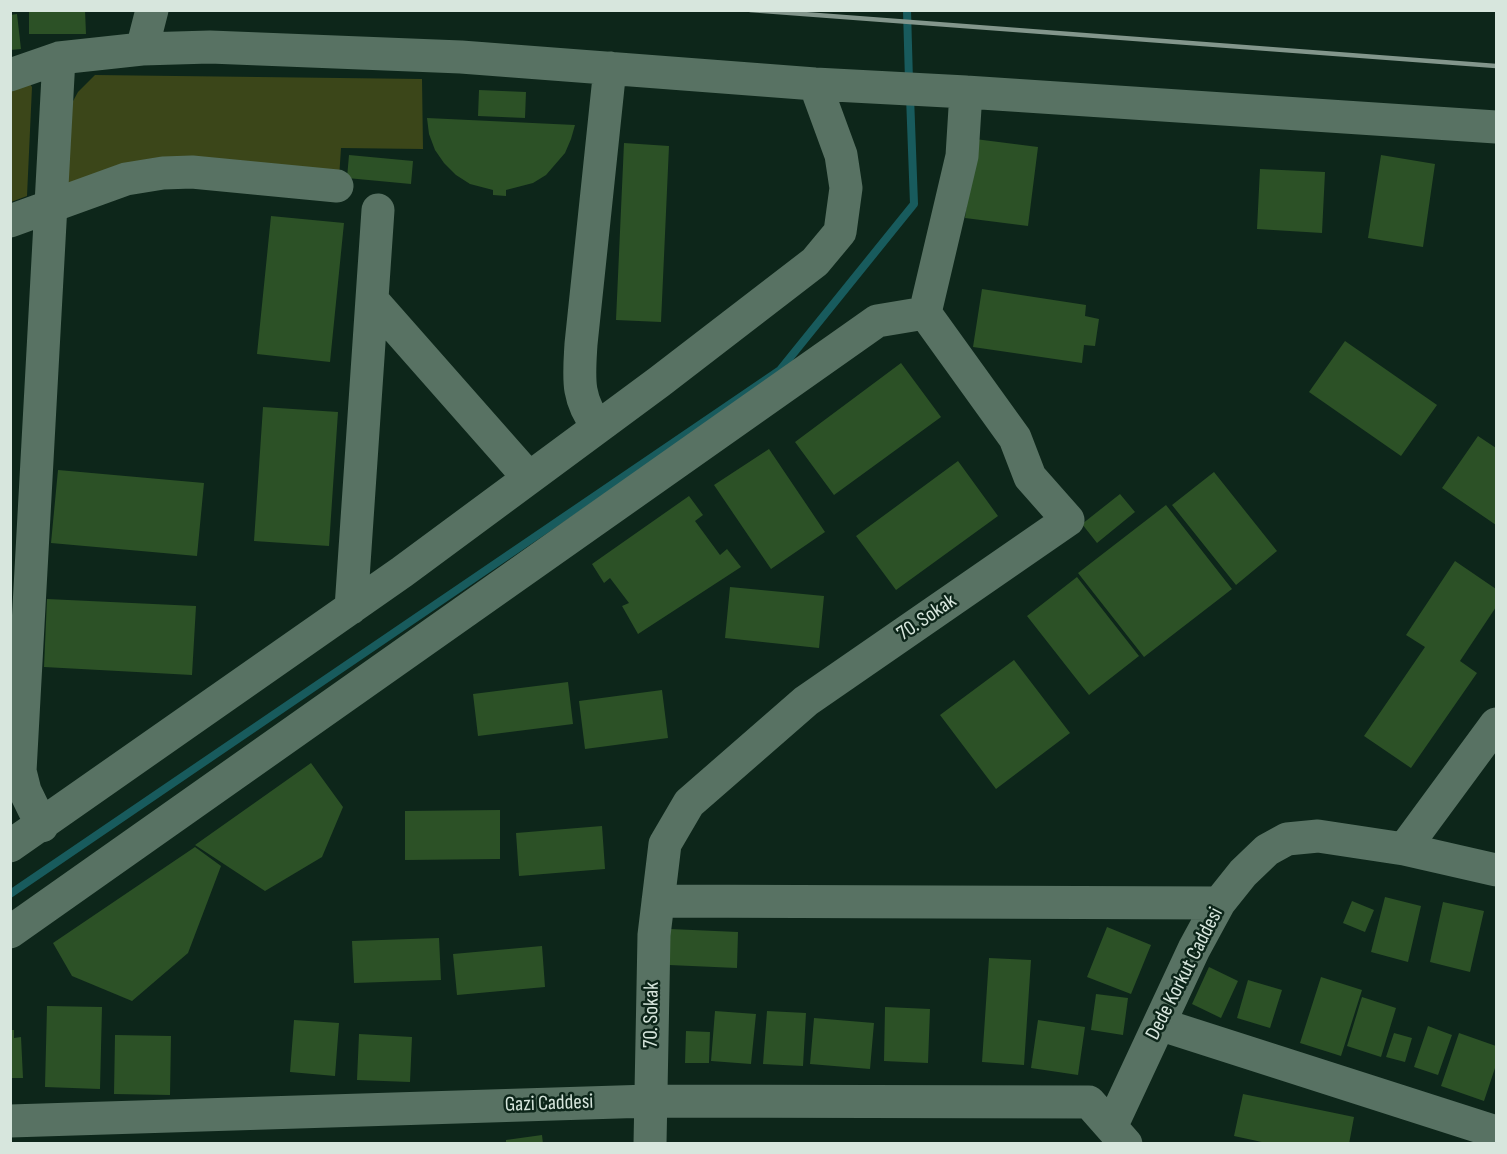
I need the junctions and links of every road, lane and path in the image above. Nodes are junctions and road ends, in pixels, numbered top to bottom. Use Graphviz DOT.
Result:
graph roads {
  1 [pos="152,10"];
  2 [pos="142,49"];
  3 [pos="59,58"];
  4 [pos="610,68"];
  5 [pos="10,75"];
  6 [pos="815,84"];
  7 [pos="953,91"];
  8 [pos="1497,127"];
  9 [pos="337,186"];
  10 [pos="50,206"];
  11 [pos="378,210"];
  12 [pos="10,221"];
  13 [pos="372,300"];
  14 [pos="925,313"];
  15 [pos="598,427"];
  16 [pos="529,478"];
  17 [pos="23,485"];
  18 [pos="351,608"];
  19 [pos="1497,724"];
  20 [pos="42,826"];
  21 [pos="10,846"];
  22 [pos="1404,849"];
  23 [pos="1497,870"];
  24 [pos="658,901"];
  25 [pos="1219,903"];
  26 [pos="10,932"];
  27 [pos="1159,1024"];
  28 [pos="650,1101"];
  29 [pos="10,1121"];
  30 [pos="1497,1132"];
  31 [pos="1118,1135"];
  32 [pos="650,1143"];
  1 -- 2 [label="street"];
  2 -- 3 [label="street"];
  2 -- 4 [label="street"];
  3 -- 5 [label="street"];
  3 -- 10 [label="street"];
  4 -- 6 [label="street"];
  4 -- 15 [label="street"];
  6 -- 7 [label="street"];
  6 -- 15 [label="street"];
  7 -- 8 [label="street"];
  7 -- 14 [label="street"];
  9 -- 10 [label="street"];
  10 -- 12 [label="street"];
  10 -- 17 [label="street"];
  11 -- 13 [label="street"];
  13 -- 16 [label="street"];
  13 -- 18 [label="street"];
  14 -- 24 [label="street, 70. Sokak"];
  14 -- 26 [label="street"];
  15 -- 16 [label="street"];
  16 -- 18 [label="street"];
  17 -- 20 [label="street"];
  18 -- 20 [label="street"];
  19 -- 22 [label="street"];
  20 -- 21 [label="street"];
  22 -- 23 [label="street, Dede Korkut Caddesi"];
  22 -- 25 [label="street, Dede Korkut Caddesi"];
  24 -- 25 [label="street"];
  24 -- 28 [label="street, 70. Sokak"];
  25 -- 27 [label="street, Dede Korkut Caddesi"];
  27 -- 30 [label="street"];
  27 -- 31 [label="street, Dede Korkut Caddesi"];
  28 -- 29 [label="street, Gazi Caddesi"];
  28 -- 31 [label="street, Gazi Caddesi"];
  28 -- 32 [label="street, 70. Sokak"];
}
